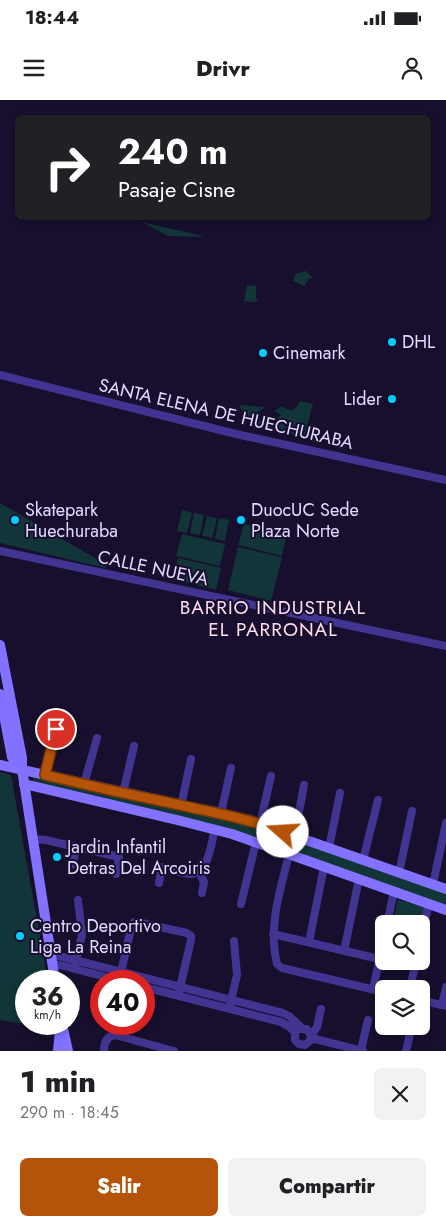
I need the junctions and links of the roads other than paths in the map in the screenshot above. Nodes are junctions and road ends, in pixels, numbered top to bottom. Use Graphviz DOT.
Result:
graph roads {
  1 [pos="0,375"];
  2 [pos="446,480"];
  3 [pos="0,551"];
  4 [pos="0,645"];
  5 [pos="446,646"];
  6 [pos="0,694"];
  7 [pos="56,729"];
  8 [pos="97,738"];
  9 [pos="134,746"];
  10 [pos="192,759"];
  11 [pos="0,765"];
  12 [pos="231,768"];
  13 [pos="22,769"];
  14 [pos="45,775"];
  15 [pos="271,776"];
  16 [pos="24,784"];
  17 [pos="84,784"];
  18 [pos="304,785"];
  19 [pos="123,793"];
  20 [pos="340,793"];
  21 [pos="378,800"];
  22 [pos="181,806"];
  23 [pos="412,811"];
  24 [pos="221,813"];
  25 [pos="177,820"];
  26 [pos="446,823"];
  27 [pos="260,824"];
  28 [pos="214,829"];
  29 [pos="294,836"];
  30 [pos="33,840"];
  31 [pos="256,842"];
  32 [pos="76,847"];
  33 [pos="329,848"];
  34 [pos="288,854"];
  35 [pos="364,860"];
  36 [pos="73,864"];
  37 [pos="324,867"];
  38 [pos="199,871"];
  39 [pos="399,873"];
  40 [pos="116,874"];
  41 [pos="359,879"];
  42 [pos="159,883"];
  43 [pos="433,884"];
  44 [pos="446,889"];
  45 [pos="394,891"];
  46 [pos="202,893"];
  47 [pos="78,900"];
  48 [pos="429,903"];
  49 [pos="242,904"];
  50 [pos="446,910"];
  51 [pos="389,915"];
  52 [pos="426,915"];
  53 [pos="273,934"];
  54 [pos="234,942"];
  55 [pos="309,942"];
  56 [pos="344,950"];
  57 [pos="375,958"];
  58 [pos="51,959"];
  59 [pos="75,965"];
  60 [pos="53,970"];
  61 [pos="92,970"];
  62 [pos="122,970"];
  63 [pos="377,970"];
  64 [pos="155,986"];
  65 [pos="446,987"];
  66 [pos="155,989"];
  67 [pos="373,989"];
  68 [pos="179,992"];
  69 [pos="231,1000"];
  70 [pos="430,1002"];
  71 [pos="444,1006"];
  72 [pos="229,1009"];
  73 [pos="322,1009"];
  74 [pos="368,1020"];
  75 [pos="298,1030"];
  76 [pos="60,1035"];
  77 [pos="64,1035"];
  78 [pos="410,1035"];
  79 [pos="311,1037"];
  80 [pos="151,1048"];
  81 [pos="299,1048"];
  82 [pos="58,1051"];
  83 [pos="68,1051"];
  84 [pos="104,1051"];
  85 [pos="174,1051"];
  86 [pos="362,1051"];
  87 [pos="406,1051"];
  1 -- 2 [label="street, SANTA ELENA DE HUECHURABA"];
  3 -- 5 [label="street, CALLE NUEVA"];
  4 -- 13 [label="street"];
  6 -- 13 [label="street"];
  7 -- 14 [label="street"];
  8 -- 17 [label="street"];
  9 -- 19 [label="street"];
  10 -- 22 [label="street"];
  11 -- 13 [label="street"];
  12 -- 24 [label="street"];
  13 -- 14 [label="street"];
  13 -- 16 [label="street"];
  14 -- 17 [label="street"];
  15 -- 27 [label="street"];
  16 -- 25 [label="street"];
  16 -- 30 [label="street"];
  17 -- 19 [label="street"];
  18 -- 29 [label="street"];
  19 -- 22 [label="street"];
  20 -- 33 [label="street"];
  21 -- 35 [label="street"];
  22 -- 24 [label="street"];
  22 -- 25 [label="street"];
  23 -- 39 [label="street"];
  24 -- 27 [label="street"];
  25 -- 28 [label="street"];
  26 -- 43 [label="street"];
  27 -- 29 [label="street"];
  28 -- 31 [label="street"];
  28 -- 38 [label="street"];
  29 -- 33 [label="street"];
  29 -- 34 [label="street"];
  30 -- 32 [label="street"];
  30 -- 58 [label="street"];
  31 -- 34 [label="street"];
  31 -- 49 [label="street"];
  32 -- 36 [label="street"];
  32 -- 40 [label="street"];
  33 -- 35 [label="street"];
  34 -- 37 [label="street"];
  34 -- 53 [label="street"];
  35 -- 39 [label="street"];
  37 -- 41 [label="street"];
  37 -- 55 [label="street"];
  38 -- 42 [label="street"];
  38 -- 46 [label="street"];
  39 -- 43 [label="street"];
  41 -- 45 [label="street"];
  41 -- 56 [label="street"];
  43 -- 44 [label="street"];
  45 -- 48 [label="street"];
  45 -- 51 [label="street"];
  47 -- 59 [label="street"];
  48 -- 50 [label="street"];
  48 -- 52 [label="street"];
  53 -- 55 [label="street"];
  53 -- 67 [label="street"];
  54 -- 69 [label="street"];
  55 -- 56 [label="street"];
  56 -- 57 [label="street"];
  58 -- 59 [label="street"];
  58 -- 60 [label="street"];
  59 -- 61 [label="street"];
  62 -- 68 [label="street"];
  63 -- 67 [label="street"];
  64 -- 68 [label="street"];
  65 -- 71 [label="street"];
  66 -- 68 [label="street"];
  68 -- 69 [label="street"];
  68 -- 72 [label="street"];
  69 -- 72 [label="street"];
  69 -- 75 [label="street"];
  70 -- 71 [label="street"];
  72 -- 75 [label="street"];
  73 -- 79 [label="street"];
  74 -- 86 [label="street"];
  75 -- 79 [label="street"];
  75 -- 81 [label="street"];
  76 -- 82 [label="street"];
  77 -- 83 [label="street"];
  78 -- 87 [label="street"];
  79 -- 81 [label="street"];
  79 -- 86 [label="street"];
  80 -- 84 [label="street"];
  80 -- 85 [label="street"];
}
